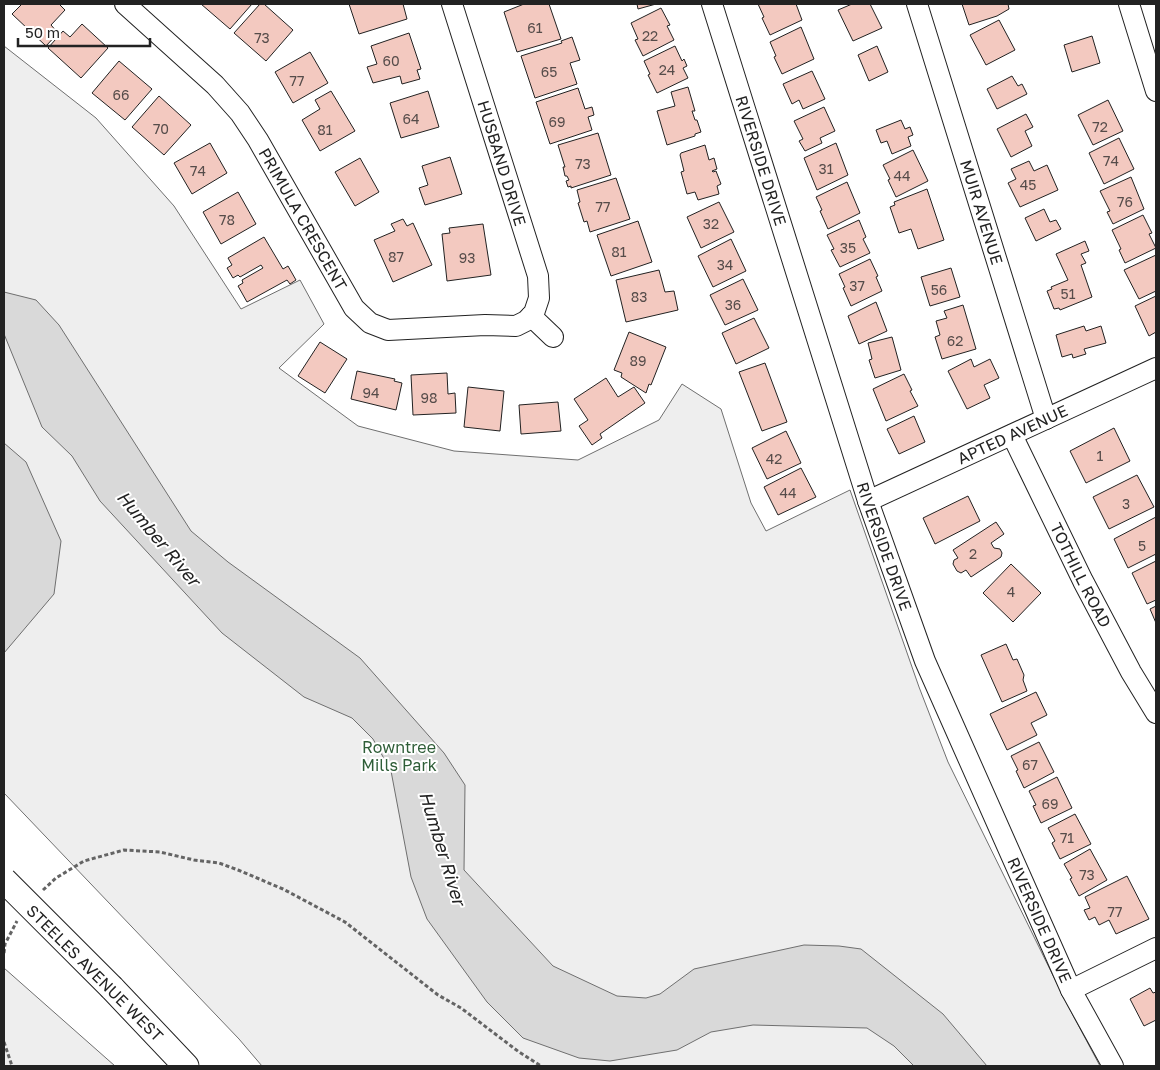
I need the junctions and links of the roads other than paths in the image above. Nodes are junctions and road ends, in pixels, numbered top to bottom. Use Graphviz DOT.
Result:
graph roads {
  1 [pos="125,4"];
  2 [pos="452,4"];
  3 [pos="712,4"];
  4 [pos="917,4"];
  5 [pos="1129,4"];
  6 [pos="1156,91"];
  7 [pos="529,318"];
  8 [pos="553,337"];
  9 [pos="1156,368"];
  10 [pos="1046,420"];
  11 [pos="1012,435"];
  12 [pos="868,501"];
  13 [pos="1156,713"];
  14 [pos="4,880"];
  15 [pos="1156,948"];
  16 [pos="1071,990"];
  17 [pos="186,1066"];
  18 [pos="1113,1066"];
  1 -- 7 [label="street, PRIMULA CRESCENT"];
  2 -- 7 [label="street, HUSBAND DRIVE"];
  3 -- 12 [label="street, RIVERSIDE DRIVE"];
  4 -- 10 [label="street, MUIR AVENUE"];
  5 -- 6 [label="street"];
  7 -- 8 [label="street"];
  9 -- 10 [label="street, APTED AVENUE"];
  10 -- 11 [label="street, APTED AVENUE"];
  11 -- 12 [label="street, APTED AVENUE"];
  11 -- 13 [label="street, TOTHILL ROAD"];
  12 -- 16 [label="street, RIVERSIDE DRIVE"];
  14 -- 17 [label="main road, STEELES AVENUE WEST, bridge"];
  15 -- 16 [label="street"];
  16 -- 18 [label="street, RIVERSIDE DRIVE"];
}
